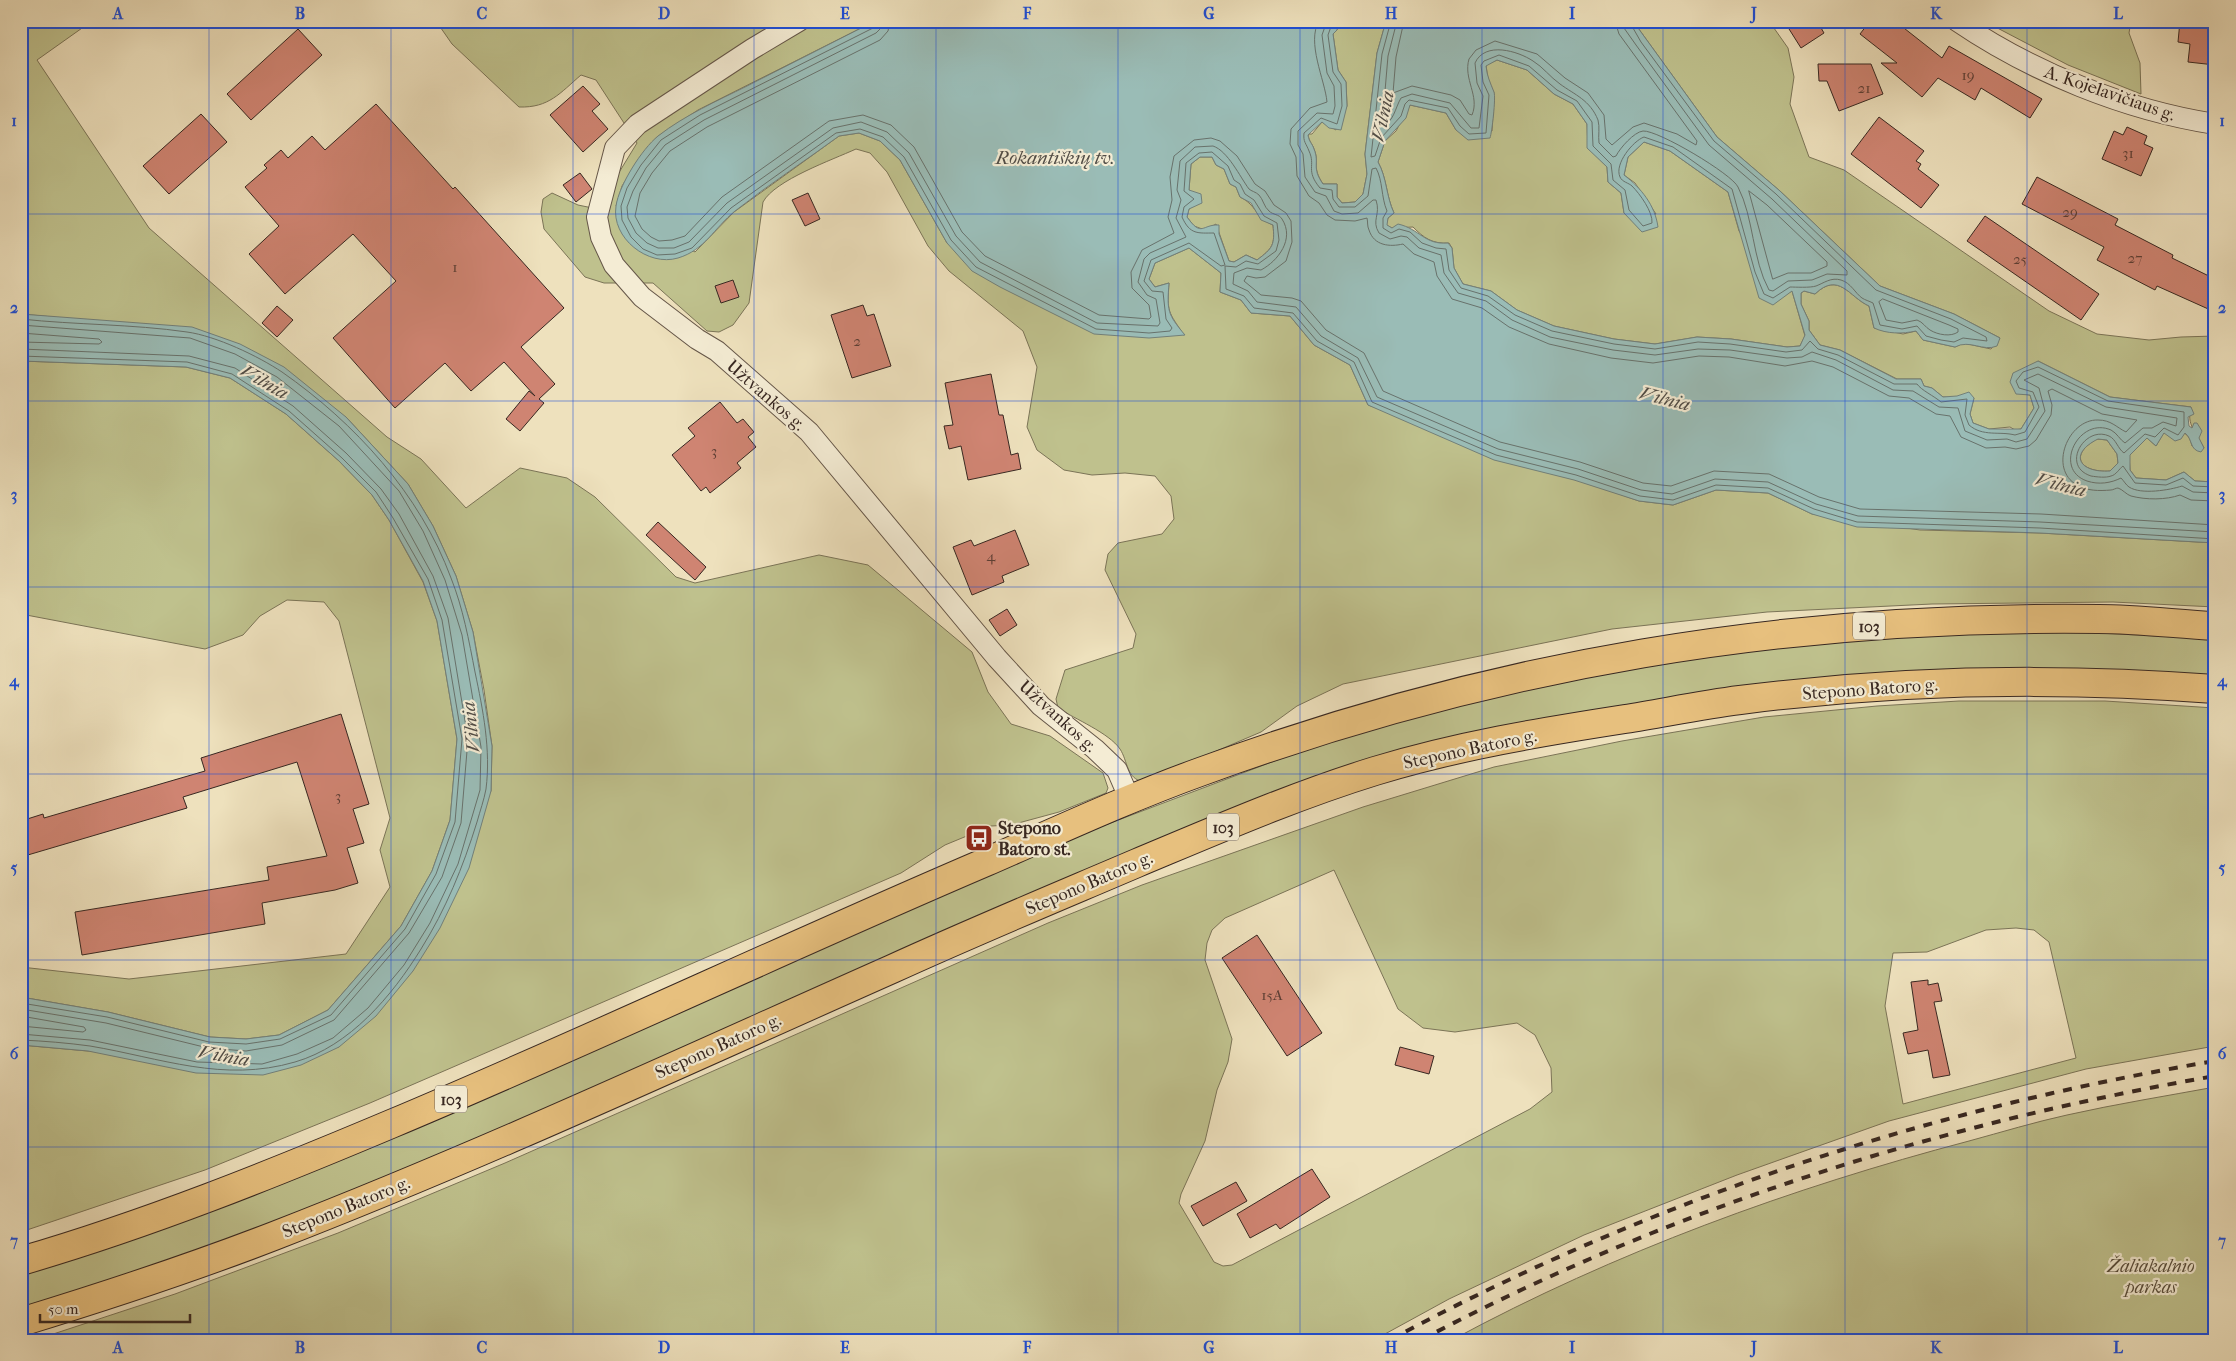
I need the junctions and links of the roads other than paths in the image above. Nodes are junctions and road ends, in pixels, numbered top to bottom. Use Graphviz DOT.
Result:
graph roads {
  1 [pos="799,21"];
  2 [pos="1957,21"];
  3 [pos="2215,124"];
  4 [pos="2215,626"];
  5 [pos="2215,689"];
  6 [pos="1130,800"];
  7 [pos="21,1261"];
  8 [pos="21,1322"];
  1 -- 6 [label="street, Užtvankos g."];
  2 -- 3 [label="street, A. Kojelavičiaus g."];
  4 -- 6 [label="main road, 103"];
  5 -- 8 [label="main road, Stepono Batoro g. / 103"];
  6 -- 7 [label="main road, 103"];
}
